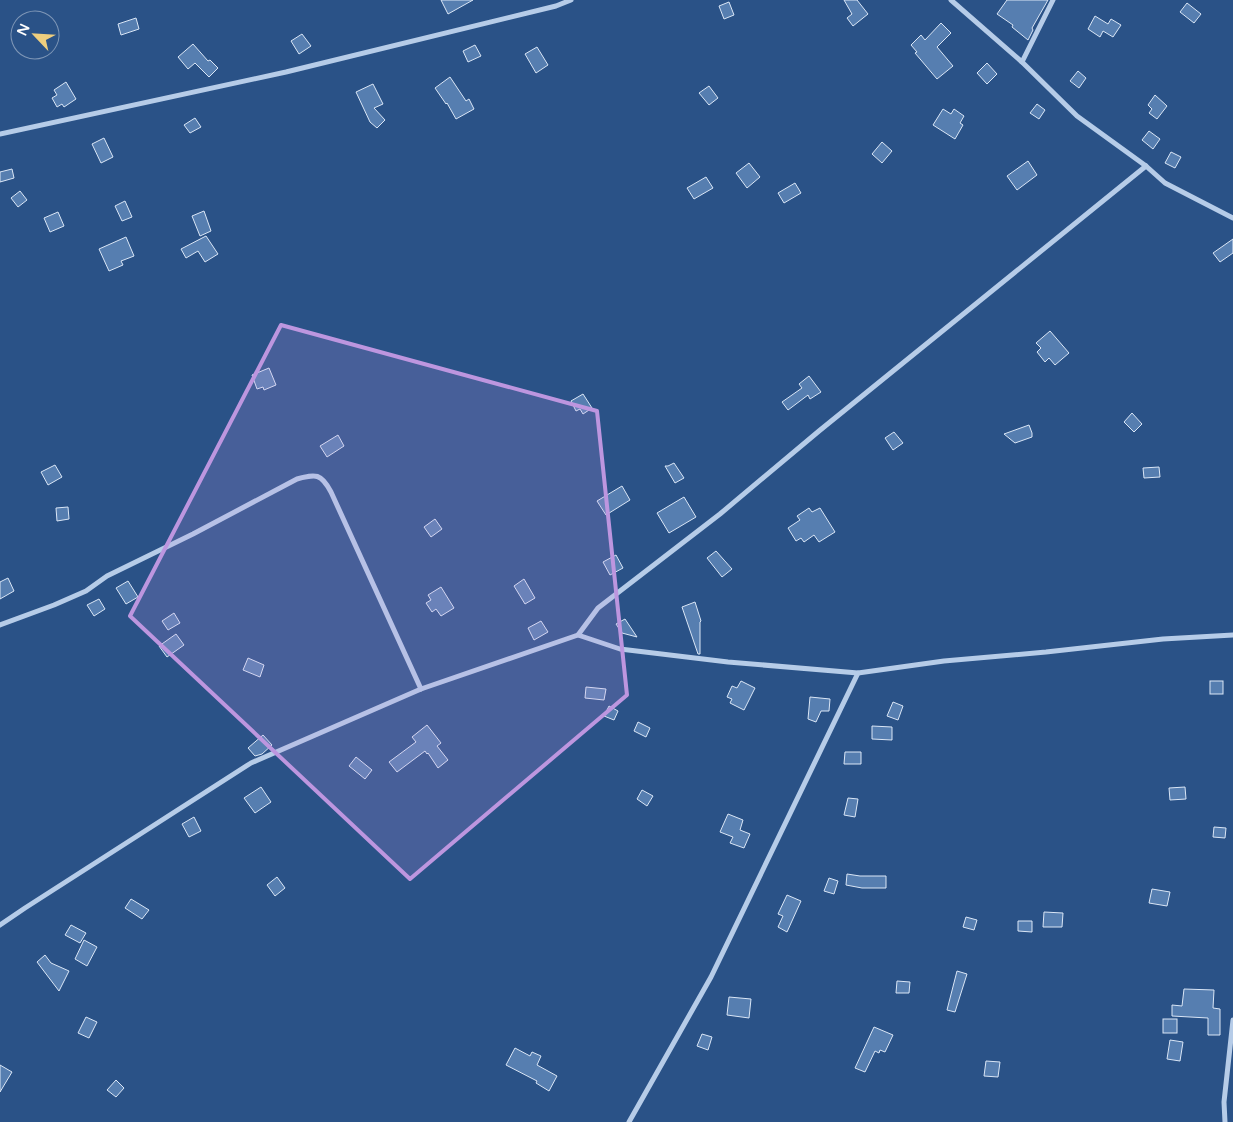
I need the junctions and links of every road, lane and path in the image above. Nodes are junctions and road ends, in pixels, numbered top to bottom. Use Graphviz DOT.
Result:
graph roads {
  1 [pos="570,0"];
  2 [pos="951,0"];
  3 [pos="1052,0"];
  4 [pos="1022,62"];
  5 [pos="0,134"];
  6 [pos="1146,166"];
  7 [pos="1233,218"];
  8 [pos="0,625"];
  9 [pos="1233,635"];
  10 [pos="578,636"];
  11 [pos="858,673"];
  12 [pos="421,689"];
  13 [pos="0,925"];
  14 [pos="1233,1020"];
  15 [pos="629,1122"];
  16 [pos="1225,1122"];
  1 -- 5 [label="street"];
  2 -- 4 [label="street"];
  3 -- 4 [label="street"];
  4 -- 6 [label="street"];
  6 -- 7 [label="street"];
  6 -- 10 [label="street"];
  8 -- 12 [label="street"];
  9 -- 11 [label="street"];
  10 -- 11 [label="street"];
  10 -- 12 [label="street"];
  11 -- 15 [label="street"];
  12 -- 13 [label="street"];
  14 -- 16 [label="street"];
}
